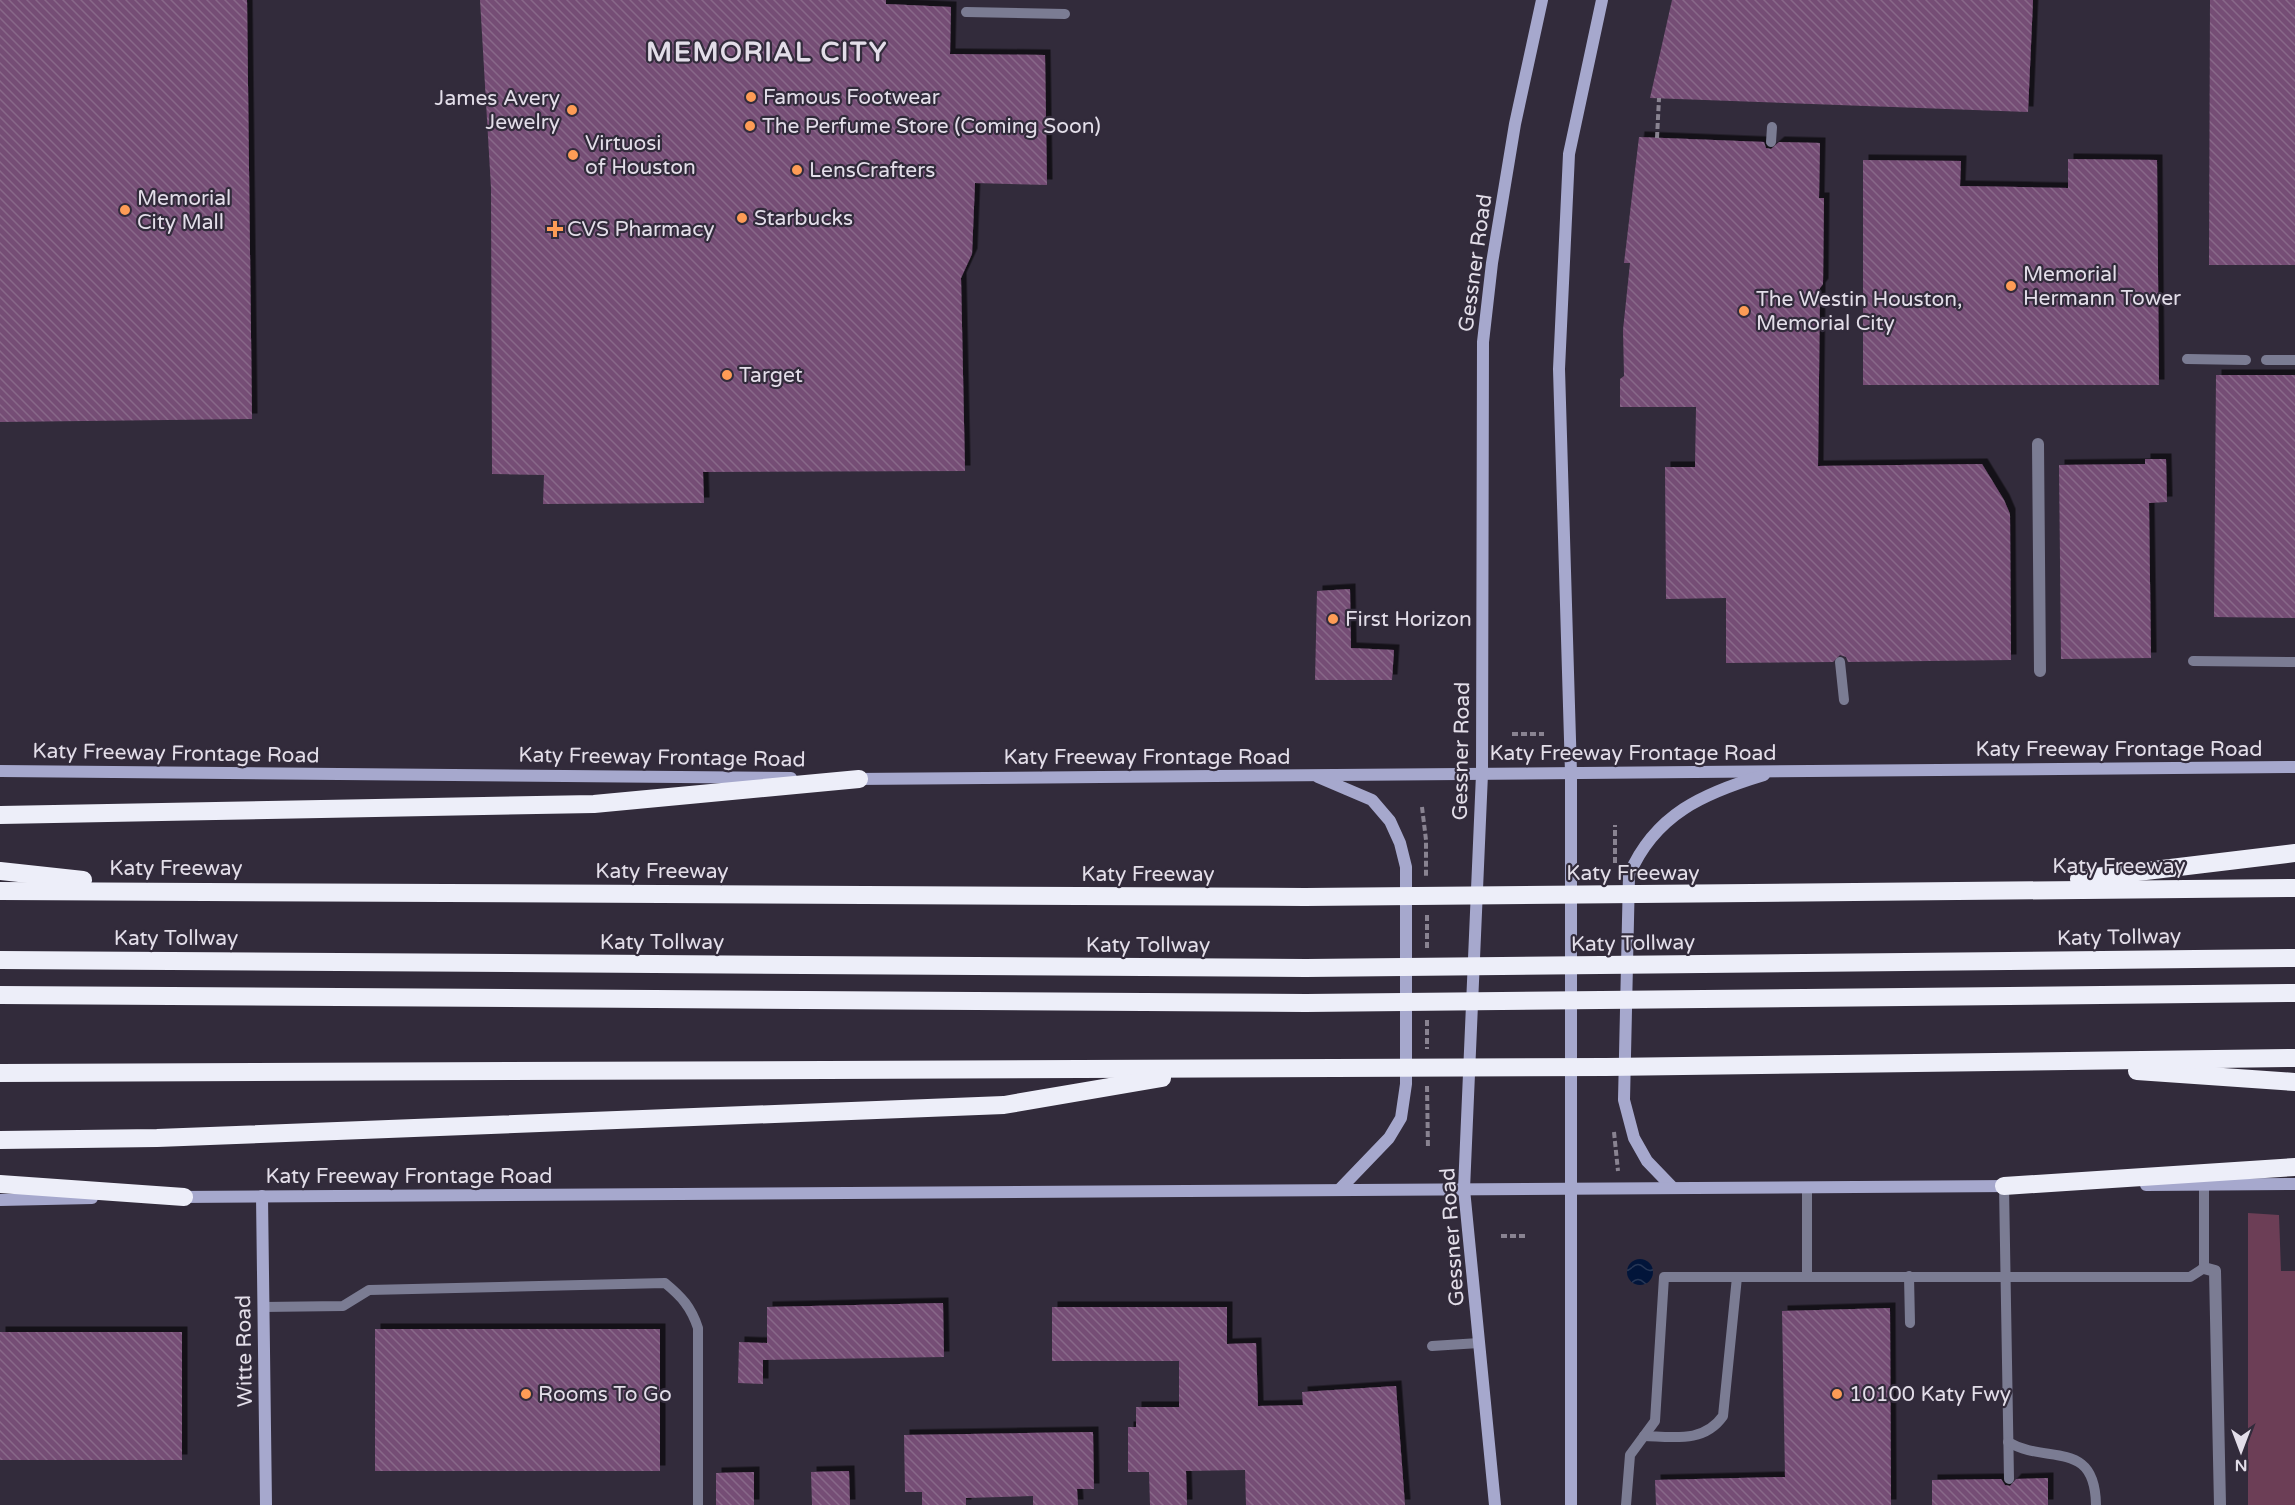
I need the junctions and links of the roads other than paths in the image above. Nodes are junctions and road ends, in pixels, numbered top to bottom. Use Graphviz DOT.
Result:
graph roads {
  1 [pos="1542,0"];
  2 [pos="1602,0"];
  3 [pos="966,12"];
  4 [pos="1065,14"];
  5 [pos="1772,127"];
  6 [pos="1772,142"];
  7 [pos="2187,359"];
  8 [pos="2246,360"];
  9 [pos="2266,360"];
  10 [pos="2295,360"];
  11 [pos="2038,444"];
  12 [pos="2193,661"];
  13 [pos="1840,662"];
  14 [pos="2295,662"];
  15 [pos="2040,671"];
  16 [pos="1844,700"];
  17 [pos="2295,767"];
  18 [pos="0,771"];
  19 [pos="1779,771"];
  20 [pos="1571,773"];
  21 [pos="1482,774"];
  22 [pos="1315,775"];
  23 [pos="859,779"];
  24 [pos="0,815"];
  25 [pos="2295,854"];
  26 [pos="0,872"];
  27 [pos="2295,888"];
  28 [pos="1997,889"];
  29 [pos="0,891"];
  30 [pos="177,891"];
  31 [pos="2295,958"];
  32 [pos="0,960"];
  33 [pos="2295,993"];
  34 [pos="0,995"];
  35 [pos="2295,1058"];
  36 [pos="2016,1062"];
  37 [pos="1215,1069"];
  38 [pos="0,1073"];
  39 [pos="2295,1082"];
  40 [pos="0,1140"];
  41 [pos="2295,1167"];
  42 [pos="0,1184"];
  43 [pos="2204,1184"];
  44 [pos="2295,1184"];
  45 [pos="2004,1186"];
  46 [pos="1807,1187"];
  47 [pos="1571,1188"];
  48 [pos="1673,1188"];
  49 [pos="1464,1189"];
  50 [pos="1339,1190"];
  51 [pos="262,1196"];
  52 [pos="184,1197"];
  53 [pos="0,1200"];
  54 [pos="2204,1268"];
  55 [pos="2005,1275"];
  56 [pos="1909,1276"];
  57 [pos="1737,1277"];
  58 [pos="1808,1277"];
  59 [pos="263,1307"];
  60 [pos="1910,1323"];
  61 [pos="1479,1343"];
  62 [pos="1432,1346"];
  63 [pos="1644,1436"];
  64 [pos="2008,1443"];
  65 [pos="2008,1479"];
  66 [pos="266,1505"];
  67 [pos="698,1505"];
  68 [pos="1495,1505"];
  69 [pos="1571,1505"];
  70 [pos="1626,1505"];
  71 [pos="2096,1505"];
  72 [pos="2220,1505"];
  1 -- 21 [label="main road, Gessner Road"];
  2 -- 20 [label="main road"];
  3 -- 4 [label="lane"];
  5 -- 6 [label="lane"];
  7 -- 8 [label="lane"];
  9 -- 10 [label="lane"];
  11 -- 15 [label="street"];
  12 -- 14 [label="lane"];
  13 -- 16 [label="lane"];
  17 -- 19 [label="main road, Katy Freeway Frontage Road"];
  18 -- 23 [label="main road, Katy Freeway Frontage Road"];
  19 -- 20 [label="main road, Katy Freeway Frontage Road"];
  19 -- 48 [label="main road"];
  20 -- 21 [label="main road, Katy Freeway Frontage Road"];
  20 -- 47 [label="main road"];
  21 -- 22 [label="main road, Katy Freeway Frontage Road"];
  21 -- 49 [label="main road, Gessner Road"];
  22 -- 23 [label="main road, Katy Freeway Frontage Road"];
  22 -- 50 [label="main road"];
  23 -- 24 [label="highway"];
  25 -- 28 [label="highway"];
  26 -- 30 [label="highway"];
  27 -- 28 [label="highway, Katy Freeway"];
  28 -- 30 [label="highway, Katy Freeway"];
  29 -- 30 [label="highway, Katy Freeway"];
  31 -- 32 [label="highway, Katy Tollway"];
  33 -- 34 [label="highway"];
  35 -- 36 [label="highway"];
  36 -- 37 [label="highway"];
  36 -- 39 [label="highway"];
  37 -- 38 [label="highway"];
  37 -- 40 [label="highway"];
  41 -- 45 [label="highway"];
  42 -- 52 [label="highway"];
  43 -- 44 [label="main road, Katy Freeway Frontage Road"];
  43 -- 45 [label="main road, Katy Freeway Frontage Road"];
  43 -- 54 [label="lane"];
  45 -- 46 [label="main road, Katy Freeway Frontage Road"];
  45 -- 55 [label="lane"];
  46 -- 48 [label="main road, Katy Freeway Frontage Road"];
  46 -- 58 [label="lane"];
  47 -- 48 [label="main road, Katy Freeway Frontage Road"];
  47 -- 49 [label="main road, Katy Freeway Frontage Road"];
  47 -- 69 [label="main road"];
  49 -- 50 [label="main road, Katy Freeway Frontage Road"];
  49 -- 61 [label="main road, Gessner Road"];
  50 -- 51 [label="main road, Katy Freeway Frontage Road"];
  51 -- 52 [label="main road, Katy Freeway Frontage Road"];
  51 -- 59 [label="main road, Witte Road"];
  52 -- 53 [label="main road, Katy Freeway Frontage Road"];
  54 -- 55 [label="lane"];
  54 -- 72 [label="street"];
  55 -- 56 [label="lane"];
  55 -- 64 [label="lane"];
  56 -- 58 [label="lane"];
  56 -- 60 [label="lane"];
  57 -- 58 [label="lane"];
  57 -- 63 [label="lane"];
  57 -- 63 [label="lane"];
  59 -- 66 [label="main road, Witte Road"];
  59 -- 67 [label="lane"];
  61 -- 62 [label="lane"];
  61 -- 68 [label="main road, Gessner Road"];
  63 -- 70 [label="lane"];
  64 -- 65 [label="lane"];
  64 -- 71 [label="lane"];
}
